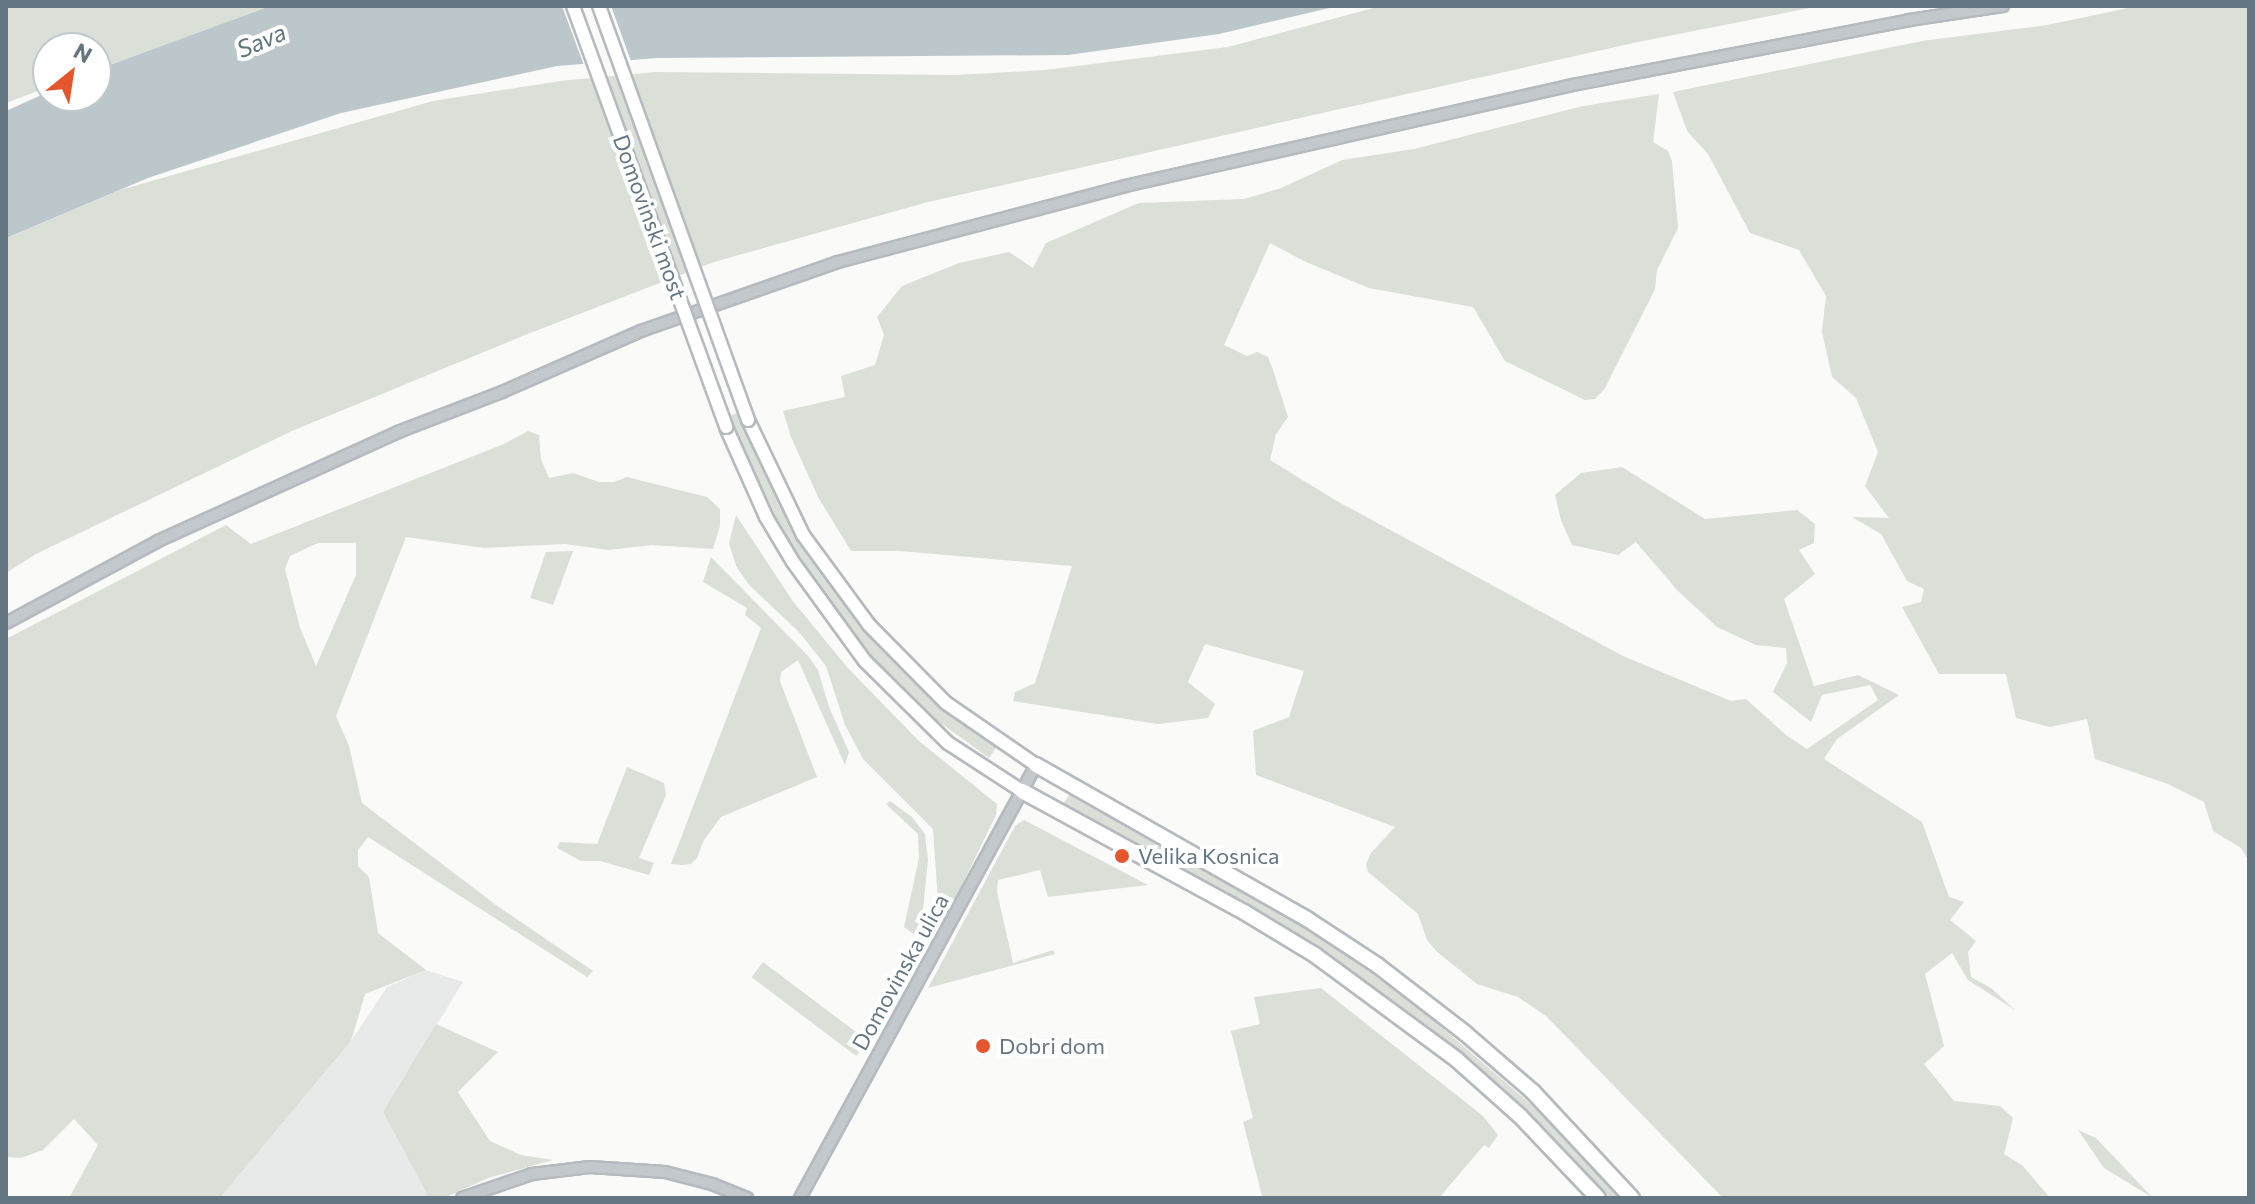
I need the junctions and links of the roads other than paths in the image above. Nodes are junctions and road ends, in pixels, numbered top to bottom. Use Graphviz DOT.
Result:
graph roads {
  1 [pos="573,6"];
  2 [pos="599,6"];
  3 [pos="2003,6"];
  4 [pos="6,623"];
  5 [pos="1036,765"];
  6 [pos="1022,791"];
  7 [pos="462,1198"];
  8 [pos="747,1198"];
  9 [pos="800,1198"];
  10 [pos="1598,1198"];
  11 [pos="1632,1198"];
  1 -- 6 [label="main road, Domovinski most, bridge"];
  2 -- 5 [label="main road, Domovinski most, bridge"];
  3 -- 4 [label="street"];
  5 -- 6 [label="street, Domovinska ulica"];
  5 -- 11 [label="highway"];
  6 -- 9 [label="street, Domovinska ulica"];
  6 -- 10 [label="highway"];
  7 -- 8 [label="street"];
}
